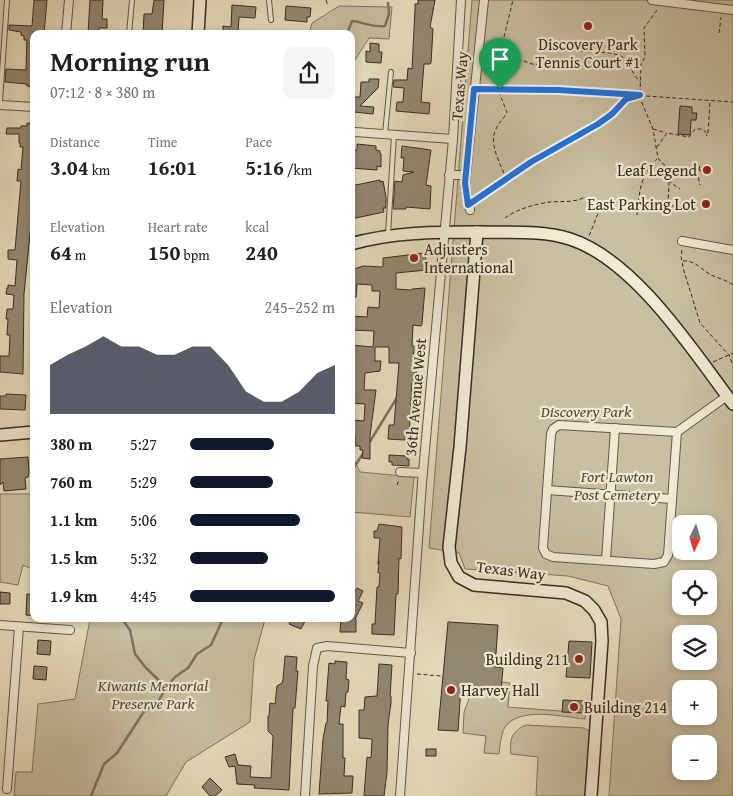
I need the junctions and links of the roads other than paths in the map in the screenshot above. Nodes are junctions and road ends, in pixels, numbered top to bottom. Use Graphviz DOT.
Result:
graph roads {
  1 [pos="7,0"];
  2 [pos="69,0"];
  3 [pos="132,0"];
  4 [pos="200,0"];
  5 [pos="269,0"];
  6 [pos="461,0"];
  7 [pos="484,0"];
  8 [pos="652,0"];
  9 [pos="661,1"];
  10 [pos="733,10"];
  11 [pos="271,20"];
  12 [pos="66,30"];
  13 [pos="129,30"];
  14 [pos="198,30"];
  15 [pos="391,72"];
  16 [pos="0,101"];
  17 [pos="0,105"];
  18 [pos="30,107"];
  19 [pos="355,132"];
  20 [pos="385,134"];
  21 [pos="394,135"];
  22 [pos="452,139"];
  23 [pos="449,174"];
  24 [pos="466,175"];
  25 [pos="469,207"];
  26 [pos="444,232"];
  27 [pos="477,232"];
  28 [pos="388,236"];
  29 [pos="355,243"];
  30 [pos="682,245"];
  31 [pos="733,250"];
  32 [pos="730,400"];
  33 [pos="615,428"];
  34 [pos="30,432"];
  35 [pos="677,432"];
  36 [pos="0,435"];
  37 [pos="400,472"];
  38 [pos="422,473"];
  39 [pos="547,490"];
  40 [pos="610,495"];
  41 [pos="672,499"];
  42 [pos="606,560"];
  43 [pos="0,625"];
  44 [pos="19,627"];
  45 [pos="70,630"];
  46 [pos="410,653"];
  47 [pos="8,788"];
  48 [pos="305,796"];
  49 [pos="400,796"];
  50 [pos="591,796"];
  1 -- 16 [label="lane"];
  2 -- 12 [label="street"];
  3 -- 13 [label="lane"];
  4 -- 14 [label="street"];
  5 -- 11 [label="lane"];
  6 -- 22 [label="street, 36th Avenue West"];
  7 -- 24 [label="street, Texas Way"];
  8 -- 9 [label="street"];
  9 -- 10 [label="street"];
  15 -- 20 [label="lane"];
  17 -- 18 [label="street"];
  19 -- 20 [label="street"];
  20 -- 21 [label="street"];
  21 -- 22 [label="street"];
  21 -- 28 [label="lane"];
  22 -- 23 [label="street, 36th Avenue West"];
  23 -- 24 [label="street"];
  23 -- 26 [label="street, 36th Avenue West"];
  24 -- 25 [label="street, Texas Way"];
  26 -- 27 [label="street"];
  26 -- 28 [label="street"];
  26 -- 38 [label="street, 36th Avenue West"];
  27 -- 32 [label="street"];
  27 -- 50 [label="street, Texas Way"];
  28 -- 29 [label="street"];
  30 -- 31 [label="street"];
  32 -- 35 [label="street"];
  33 -- 35 [label="street"];
  33 -- 39 [label="street"];
  33 -- 40 [label="street"];
  34 -- 36 [label="street"];
  35 -- 41 [label="street"];
  37 -- 38 [label="street"];
  38 -- 46 [label="street, 36th Avenue West"];
  39 -- 40 [label="street"];
  39 -- 42 [label="street"];
  40 -- 41 [label="street"];
  40 -- 42 [label="street"];
  41 -- 42 [label="street"];
  43 -- 44 [label="street"];
  44 -- 45 [label="street"];
  44 -- 47 [label="street"];
  46 -- 48 [label="street"];
  46 -- 49 [label="street, 36th Avenue West"];
}
